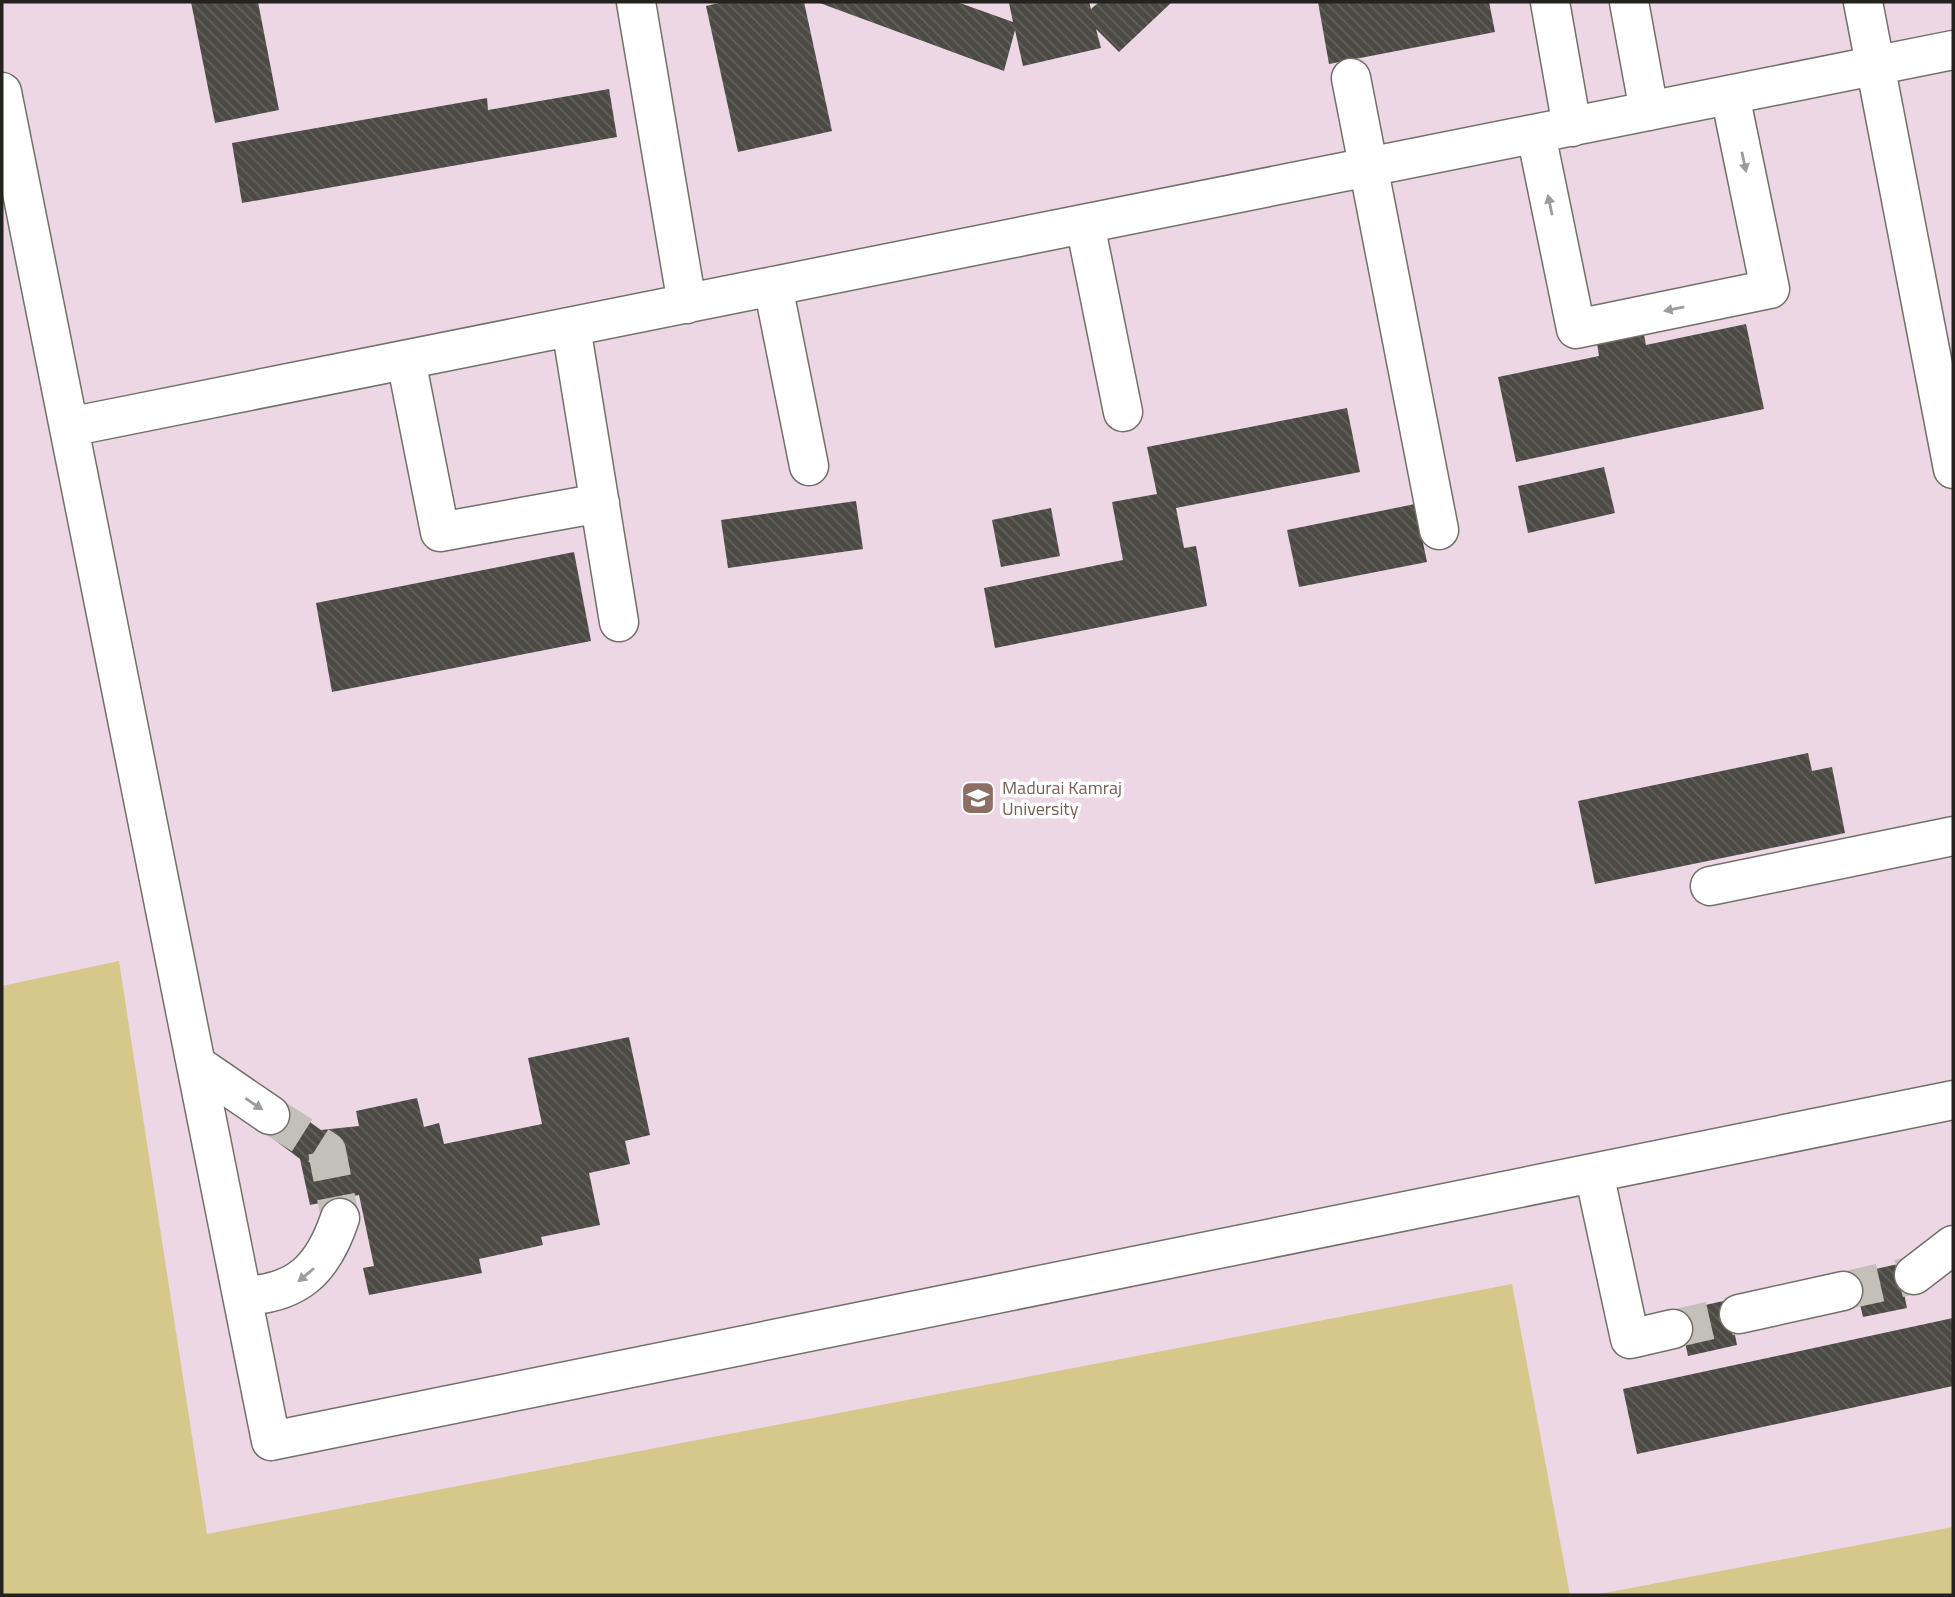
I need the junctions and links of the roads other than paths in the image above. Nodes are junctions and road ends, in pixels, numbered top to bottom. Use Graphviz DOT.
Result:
graph roads {
  1 [pos="636,2"];
  2 [pos="1550,2"];
  3 [pos="1629,2"];
  4 [pos="1863,2"];
  5 [pos="1953,50"];
  6 [pos="1876,65"];
  7 [pos="1351,78"];
  8 [pos="2,92"];
  9 [pos="1730,95"];
  10 [pos="1649,111"];
  11 [pos="1554,130"];
  12 [pos="1368,167"];
  13 [pos="1085,224"];
  14 [pos="16,242"];
  15 [pos="773,286"];
  16 [pos="687,304"];
  17 [pos="571,327"];
  18 [pos="406,360"];
  19 [pos="1123,412"];
  20 [pos="69,427"];
  21 [pos="810,466"];
  22 [pos="1953,469"];
  23 [pos="600,503"];
  24 [pos="1438,530"];
  25 [pos="619,622"];
  26 [pos="1953,836"];
  27 [pos="1710,886"];
  28 [pos="197,1065"];
  29 [pos="1953,1100"];
  30 [pos="270,1115"];
  31 [pos="1594,1173"];
  32 [pos="340,1218"];
  33 [pos="1953,1245"];
  34 [pos="1914,1275"];
  35 [pos="1843,1291"];
  36 [pos="242,1296"];
  37 [pos="1739,1314"];
  38 [pos="1673,1329"];
  1 -- 16 [label="lane"];
  2 -- 11 [label="lane"];
  3 -- 10 [label="lane"];
  4 -- 6 [label="lane"];
  5 -- 6 [label="lane"];
  6 -- 9 [label="lane"];
  6 -- 22 [label="lane"];
  7 -- 12 [label="lane"];
  8 -- 14 [label="lane"];
  9 -- 10 [label="lane"];
  9 -- 11 [label="lane, one-way"];
  10 -- 11 [label="lane"];
  11 -- 12 [label="lane"];
  12 -- 13 [label="lane"];
  12 -- 24 [label="lane"];
  13 -- 15 [label="lane"];
  13 -- 19 [label="lane"];
  14 -- 20 [label="lane"];
  15 -- 16 [label="lane"];
  15 -- 21 [label="lane"];
  16 -- 17 [label="lane"];
  17 -- 18 [label="lane"];
  17 -- 23 [label="lane"];
  18 -- 20 [label="lane"];
  18 -- 23 [label="lane"];
  20 -- 28 [label="lane"];
  23 -- 25 [label="lane"];
  26 -- 27 [label="lane"];
  28 -- 30 [label="lane, one-way"];
  28 -- 36 [label="lane"];
  29 -- 31 [label="lane"];
  31 -- 36 [label="lane"];
  31 -- 38 [label="lane"];
  32 -- 36 [label="lane, one-way"];
  33 -- 34 [label="lane"];
  35 -- 37 [label="lane"];
}
